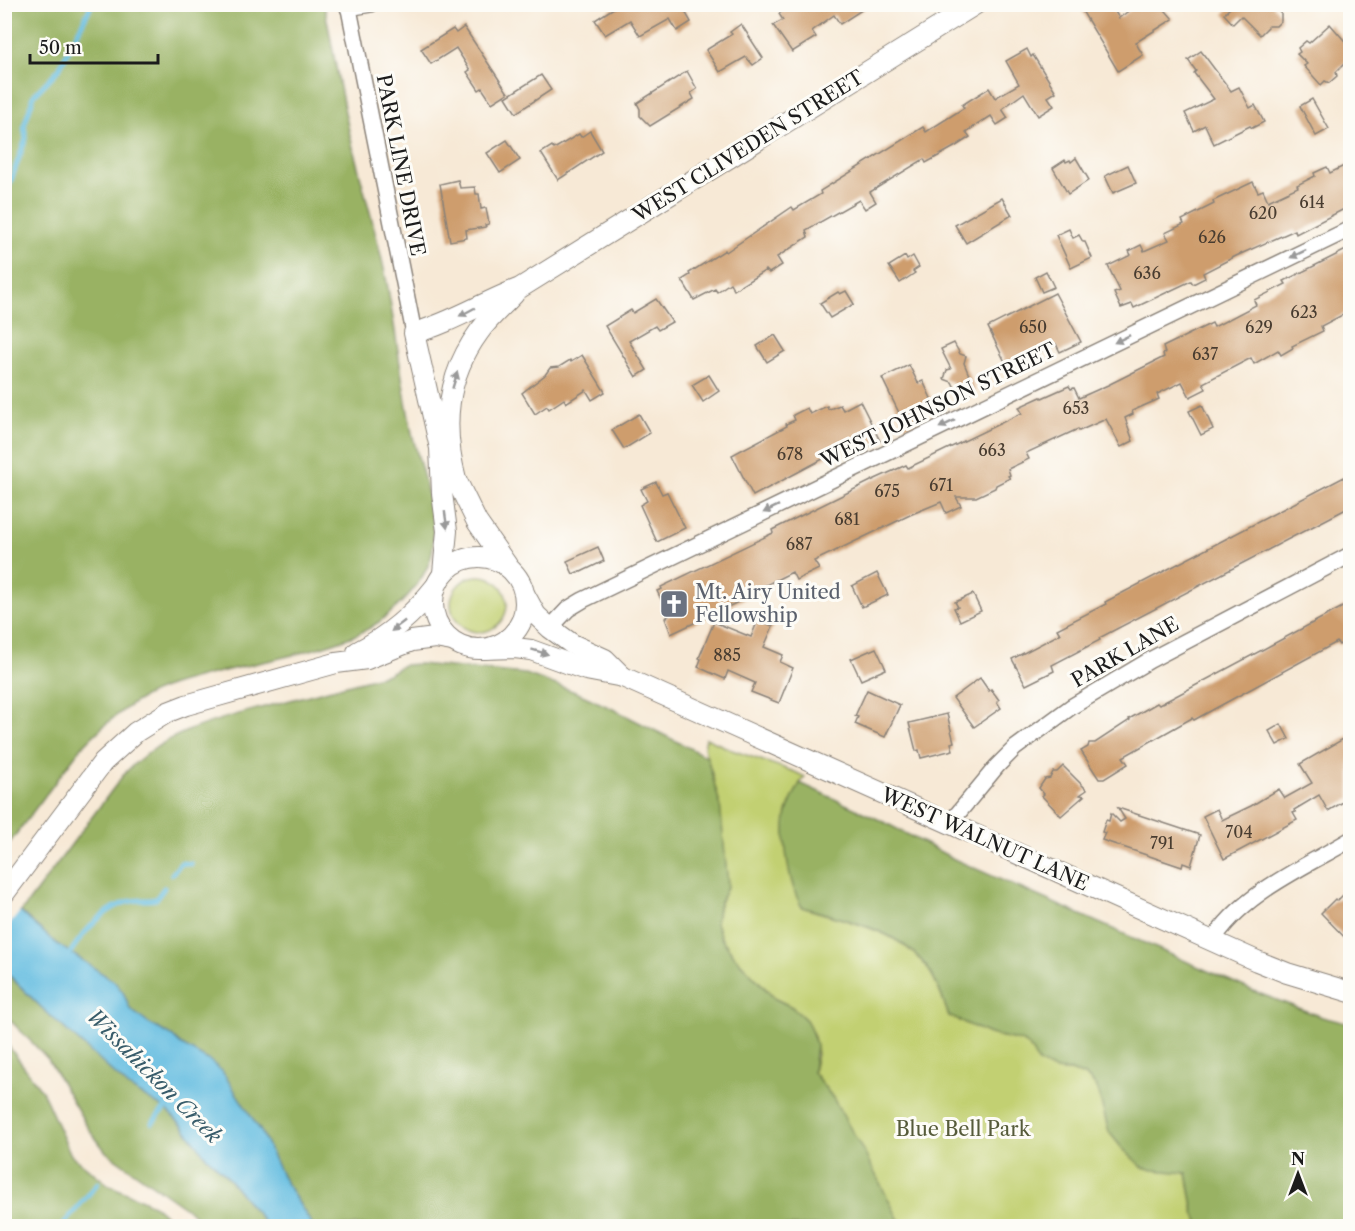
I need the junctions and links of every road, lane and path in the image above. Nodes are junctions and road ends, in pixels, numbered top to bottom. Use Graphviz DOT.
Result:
graph roads {
  1 [pos="371,4"];
  2 [pos="976,4"];
  3 [pos="348,6"];
  4 [pos="1350,229"];
  5 [pos="520,288"];
  6 [pos="414,333"];
  7 [pos="440,448"];
  8 [pos="456,479"];
  9 [pos="1350,555"];
  10 [pos="508,567"];
  11 [pos="440,578"];
  12 [pos="524,592"];
  13 [pos="550,628"];
  14 [pos="452,641"];
  15 [pos="482,649"];
  16 [pos="336,663"];
  17 [pos="622,677"];
  18 [pos="950,823"];
  19 [pos="1350,840"];
  20 [pos="4,894"];
  21 [pos="1212,942"];
  22 [pos="1350,992"];
  1 -- 3 [label="street"];
  2 -- 5 [label="street, WEST CLIVEDEN STREET"];
  3 -- 6 [label="street, PARK LINE DRIVE"];
  4 -- 13 [label="street, WEST JOHNSON STREET, one-way"];
  5 -- 6 [label="street, WEST CLIVEDEN STREET, one-way"];
  8 -- 5 [label="street, WEST CLIVEDEN STREET, one-way"];
  6 -- 7 [label="street"];
  7 -- 8 [label="street"];
  7 -- 11 [label="street, one-way"];
  8 -- 10 [label="street"];
  9 -- 18 [label="street, PARK LANE"];
  10 -- 11 [label="street"];
  10 -- 12 [label="street"];
  11 -- 14 [label="street"];
  11 -- 16 [label="street, one-way"];
  12 -- 13 [label="street, WEST WALNUT LANE"];
  12 -- 15 [label="street"];
  13 -- 17 [label="street, WEST WALNUT LANE"];
  14 -- 15 [label="street"];
  14 -- 16 [label="street"];
  15 -- 17 [label="street, WEST WALNUT LANE, one-way"];
  16 -- 20 [label="street"];
  17 -- 18 [label="street, WEST WALNUT LANE"];
  18 -- 21 [label="street, WEST WALNUT LANE"];
  19 -- 21 [label="street"];
  21 -- 22 [label="street, WEST WALNUT LANE"];
}
